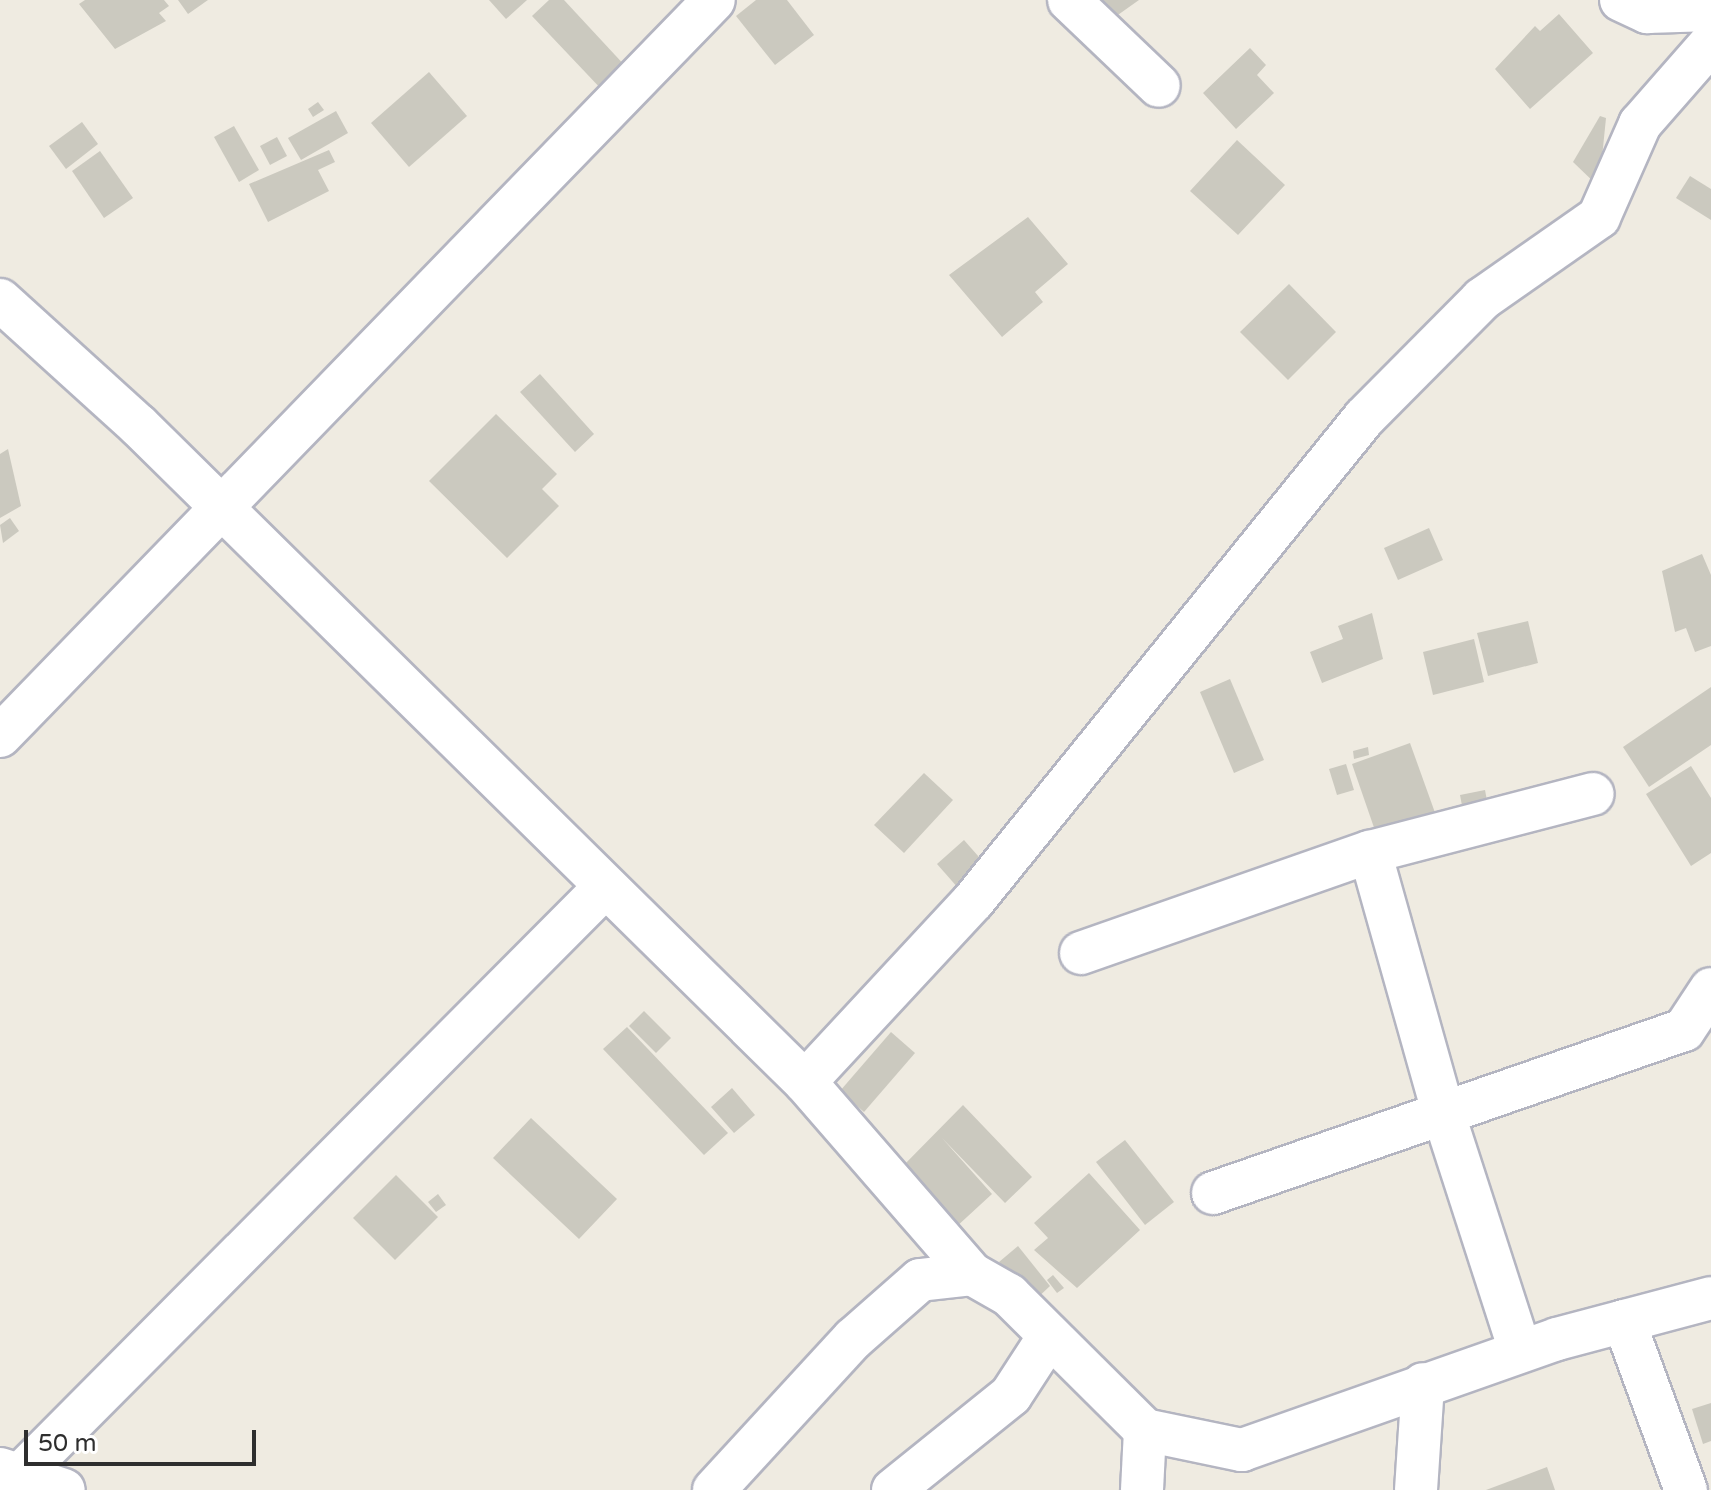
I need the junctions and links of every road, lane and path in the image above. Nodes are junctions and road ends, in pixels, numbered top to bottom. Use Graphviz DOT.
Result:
graph roads {
  1 [pos="714,0"];
  2 [pos="1069,0"];
  3 [pos="1621,0"];
  4 [pos="1711,10"];
  5 [pos="1711,43"];
  6 [pos="1159,86"];
  7 [pos="0,300"];
  8 [pos="218,504"];
  9 [pos="0,736"];
  10 [pos="1593,794"];
  11 [pos="1370,852"];
  12 [pos="604,888"];
  13 [pos="1081,953"];
  14 [pos="1711,989"];
  15 [pos="805,1082"];
  16 [pos="1443,1112"];
  17 [pos="1213,1193"];
  18 [pos="972,1274"];
  19 [pos="1711,1298"];
  20 [pos="1624,1321"];
  21 [pos="1048,1338"];
  22 [pos="1520,1351"];
  23 [pos="1423,1384"];
  24 [pos="1145,1430"];
  25 [pos="10,1472"];
  26 [pos="64,1490"];
  27 [pos="714,1490"];
  28 [pos="893,1490"];
  29 [pos="1142,1490"];
  30 [pos="1416,1490"];
  31 [pos="1686,1490"];
  1 -- 8 [label="street"];
  2 -- 6 [label="street"];
  3 -- 4 [label="street"];
  5 -- 15 [label="street"];
  7 -- 8 [label="street"];
  8 -- 9 [label="street"];
  8 -- 12 [label="street"];
  10 -- 11 [label="street"];
  11 -- 13 [label="street"];
  11 -- 16 [label="street"];
  12 -- 15 [label="street"];
  12 -- 25 [label="street"];
  14 -- 16 [label="street"];
  15 -- 18 [label="street"];
  16 -- 17 [label="street"];
  16 -- 22 [label="street"];
  18 -- 21 [label="street"];
  18 -- 27 [label="street"];
  19 -- 20 [label="street"];
  20 -- 22 [label="street"];
  20 -- 31 [label="street"];
  21 -- 24 [label="street"];
  21 -- 28 [label="street"];
  22 -- 23 [label="street"];
  23 -- 24 [label="street"];
  23 -- 30 [label="street"];
  24 -- 29 [label="street"];
  25 -- 26 [label="street"];
}
